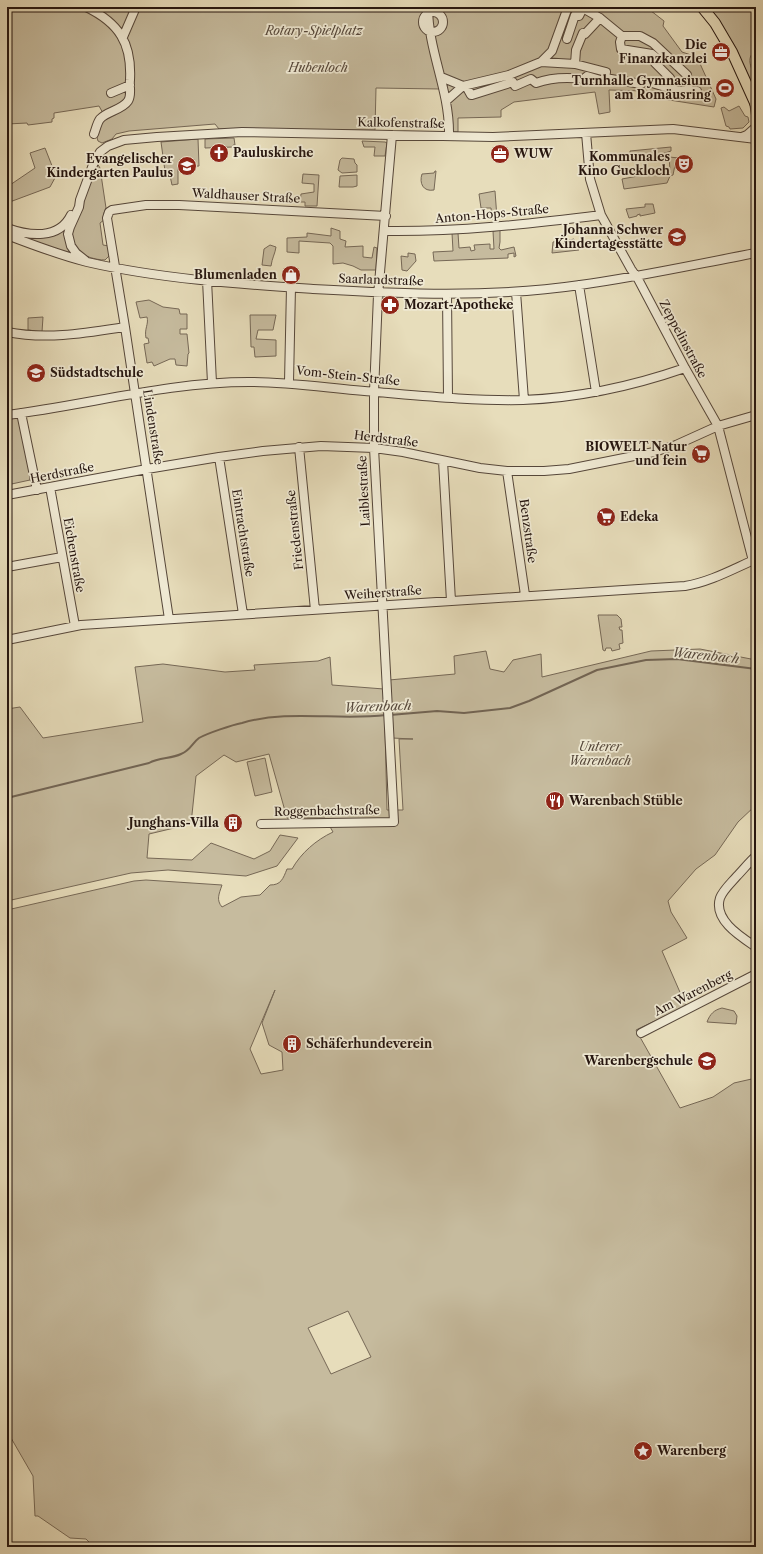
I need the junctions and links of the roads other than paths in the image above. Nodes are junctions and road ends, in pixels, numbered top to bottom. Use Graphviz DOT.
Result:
graph roads {
  1 [pos="86,7"];
  2 [pos="136,7"];
  3 [pos="568,7"];
  4 [pos="582,7"];
  5 [pos="702,7"];
  6 [pos="427,17"];
  7 [pos="600,18"];
  8 [pos="430,32"];
  9 [pos="558,36"];
  10 [pos="622,36"];
  11 [pos="123,37"];
  12 [pos="567,39"];
  13 [pos="578,43"];
  14 [pos="541,62"];
  15 [pos="576,64"];
  16 [pos="441,77"];
  17 [pos="605,78"];
  18 [pos="130,85"];
  19 [pos="465,86"];
  20 [pos="668,88"];
  21 [pos="111,93"];
  22 [pos="446,100"];
  23 [pos="755,104"];
  24 [pos="756,115"];
  25 [pos="756,127"];
  26 [pos="449,132"];
  27 [pos="586,133"];
  28 [pos="94,134"];
  29 [pos="392,136"];
  30 [pos="741,138"];
  31 [pos="756,139"];
  32 [pos="80,200"];
  33 [pos="108,214"];
  34 [pos="601,215"];
  35 [pos="386,216"];
  36 [pos="7,228"];
  37 [pos="385,231"];
  38 [pos="7,235"];
  39 [pos="756,253"];
  40 [pos="86,261"];
  41 [pos="115,267"];
  42 [pos="635,276"];
  43 [pos="207,280"];
  44 [pos="579,285"];
  45 [pos="292,287"];
  46 [pos="379,292"];
  47 [pos="516,292"];
  48 [pos="447,294"];
  49 [pos="125,328"];
  50 [pos="7,332"];
  51 [pos="685,368"];
  52 [pos="289,382"];
  53 [pos="212,383"];
  54 [pos="374,392"];
  55 [pos="596,392"];
  56 [pos="135,394"];
  57 [pos="448,397"];
  58 [pos="524,400"];
  59 [pos="21,413"];
  60 [pos="7,414"];
  61 [pos="756,415"];
  62 [pos="718,426"];
  63 [pos="299,447"];
  64 [pos="374,448"];
  65 [pos="219,457"];
  66 [pos="444,461"];
  67 [pos="147,469"];
  68 [pos="507,471"];
  69 [pos="50,487"];
  70 [pos="37,490"];
  71 [pos="7,495"];
  72 [pos="62,557"];
  73 [pos="754,560"];
  74 [pos="7,567"];
  75 [pos="525,595"];
  76 [pos="451,600"];
  77 [pos="383,605"];
  78 [pos="315,610"];
  79 [pos="243,614"];
  80 [pos="169,619"];
  81 [pos="75,626"];
  82 [pos="7,640"];
  83 [pos="394,822"];
  84 [pos="261,824"];
  85 [pos="756,856"];
  86 [pos="756,947"];
  87 [pos="756,974"];
  88 [pos="641,1033"];
  1 -- 11 [label="street"];
  2 -- 11 [label="street"];
  3 -- 9 [label="street"];
  4 -- 7 [label="street"];
  4 -- 12 [label="street"];
  5 -- 23 [label="main road"];
  6 -- 8 [label="street"];
  6 -- 8 [label="street"];
  7 -- 10 [label="street"];
  7 -- 13 [label="street"];
  8 -- 16 [label="street"];
  9 -- 12 [label="street"];
  9 -- 14 [label="street"];
  10 -- 20 [label="street"];
  10 -- 20 [label="street"];
  11 -- 18 [label="street"];
  12 -- 13 [label="street"];
  13 -- 15 [label="street"];
  14 -- 15 [label="street"];
  14 -- 19 [label="street"];
  15 -- 17 [label="street"];
  16 -- 19 [label="street"];
  16 -- 22 [label="street"];
  17 -- 19 [label="street"];
  17 -- 20 [label="street"];
  18 -- 21 [label="street"];
  18 -- 28 [label="street"];
  19 -- 22 [label="street"];
  22 -- 26 [label="street"];
  23 -- 24 [label="street"];
  25 -- 30 [label="street"];
  27 -- 29 [label="street, Kalkofenstraße"];
  27 -- 30 [label="street, Kalkofenstraße"];
  27 -- 34 [label="street, Zeppelinstraße"];
  29 -- 32 [label="street, Kalkofenstraße"];
  29 -- 35 [label="street, Laiblestraße"];
  30 -- 31 [label="street, Kalkofenstraße"];
  32 -- 36 [label="street, Kalkofenstraße"];
  32 -- 40 [label="street, Kalkofenstraße"];
  33 -- 35 [label="street, Waldhauser Straße"];
  33 -- 41 [label="street, Lindenstraße"];
  34 -- 37 [label="street, Anton-Hops-Straße"];
  34 -- 42 [label="street, Zeppelinstraße"];
  35 -- 37 [label="street, Laiblestraße"];
  37 -- 46 [label="street, Laiblestraße"];
  38 -- 40 [label="street, Saarlandstraße"];
  39 -- 42 [label="street, Saarlandstraße"];
  40 -- 41 [label="street, Saarlandstraße"];
  41 -- 43 [label="street, Saarlandstraße"];
  41 -- 49 [label="street, Lindenstraße"];
  42 -- 44 [label="street, Saarlandstraße"];
  42 -- 51 [label="street, Zeppelinstraße"];
  43 -- 45 [label="street, Saarlandstraße"];
  43 -- 53 [label="street"];
  44 -- 47 [label="street, Saarlandstraße"];
  44 -- 55 [label="street"];
  45 -- 46 [label="street, Saarlandstraße"];
  45 -- 52 [label="street"];
  46 -- 48 [label="street, Saarlandstraße"];
  46 -- 54 [label="street, Laiblestraße"];
  47 -- 48 [label="street, Saarlandstraße"];
  47 -- 58 [label="street"];
  48 -- 57 [label="street"];
  49 -- 50 [label="street"];
  49 -- 56 [label="street, Lindenstraße"];
  51 -- 55 [label="street, Vom-Stein-Straße"];
  51 -- 62 [label="street, Zeppelinstraße"];
  52 -- 53 [label="street, Vom-Stein-Straße"];
  52 -- 54 [label="street, Vom-Stein-Straße"];
  53 -- 56 [label="street, Vom-Stein-Straße"];
  54 -- 57 [label="street, Vom-Stein-Straße"];
  54 -- 64 [label="street, Laiblestraße"];
  55 -- 58 [label="street, Vom-Stein-Straße"];
  56 -- 59 [label="street, Vom-Stein-Straße"];
  56 -- 67 [label="street, Lindenstraße"];
  57 -- 58 [label="street, Vom-Stein-Straße"];
  59 -- 60 [label="street, Vom-Stein-Straße"];
  59 -- 70 [label="street"];
  61 -- 62 [label="street, Herdstraße"];
  62 -- 68 [label="street, Herdstraße"];
  62 -- 73 [label="street, Zeppelinstraße"];
  63 -- 64 [label="street, Herdstraße"];
  63 -- 65 [label="street, Herdstraße"];
  63 -- 78 [label="street, Friedenstraße"];
  64 -- 66 [label="street, Herdstraße"];
  64 -- 77 [label="street, Laiblestraße"];
  65 -- 67 [label="street, Herdstraße"];
  65 -- 79 [label="street, Eintrachtstraße"];
  66 -- 68 [label="street, Herdstraße"];
  66 -- 76 [label="street"];
  67 -- 69 [label="street, Herdstraße"];
  67 -- 80 [label="street, Lindenstraße"];
  68 -- 75 [label="street, Benzstraße"];
  69 -- 70 [label="street, Herdstraße"];
  69 -- 72 [label="street, Eichenstraße"];
  70 -- 71 [label="street, Herdstraße"];
  72 -- 74 [label="street"];
  72 -- 81 [label="street, Eichenstraße"];
  73 -- 75 [label="street, Weiherstraße"];
  75 -- 76 [label="street, Weiherstraße"];
  76 -- 77 [label="street, Weiherstraße"];
  77 -- 78 [label="street, Weiherstraße"];
  77 -- 83 [label="street, Laiblestraße"];
  78 -- 79 [label="street, Weiherstraße"];
  79 -- 80 [label="street, Weiherstraße"];
  80 -- 81 [label="street, Weiherstraße"];
  81 -- 82 [label="street, Weiherstraße"];
  83 -- 84 [label="street, Roggenbachstraße"];
  85 -- 86 [label="street"];
  87 -- 88 [label="street, Am Warenberg"];
}
